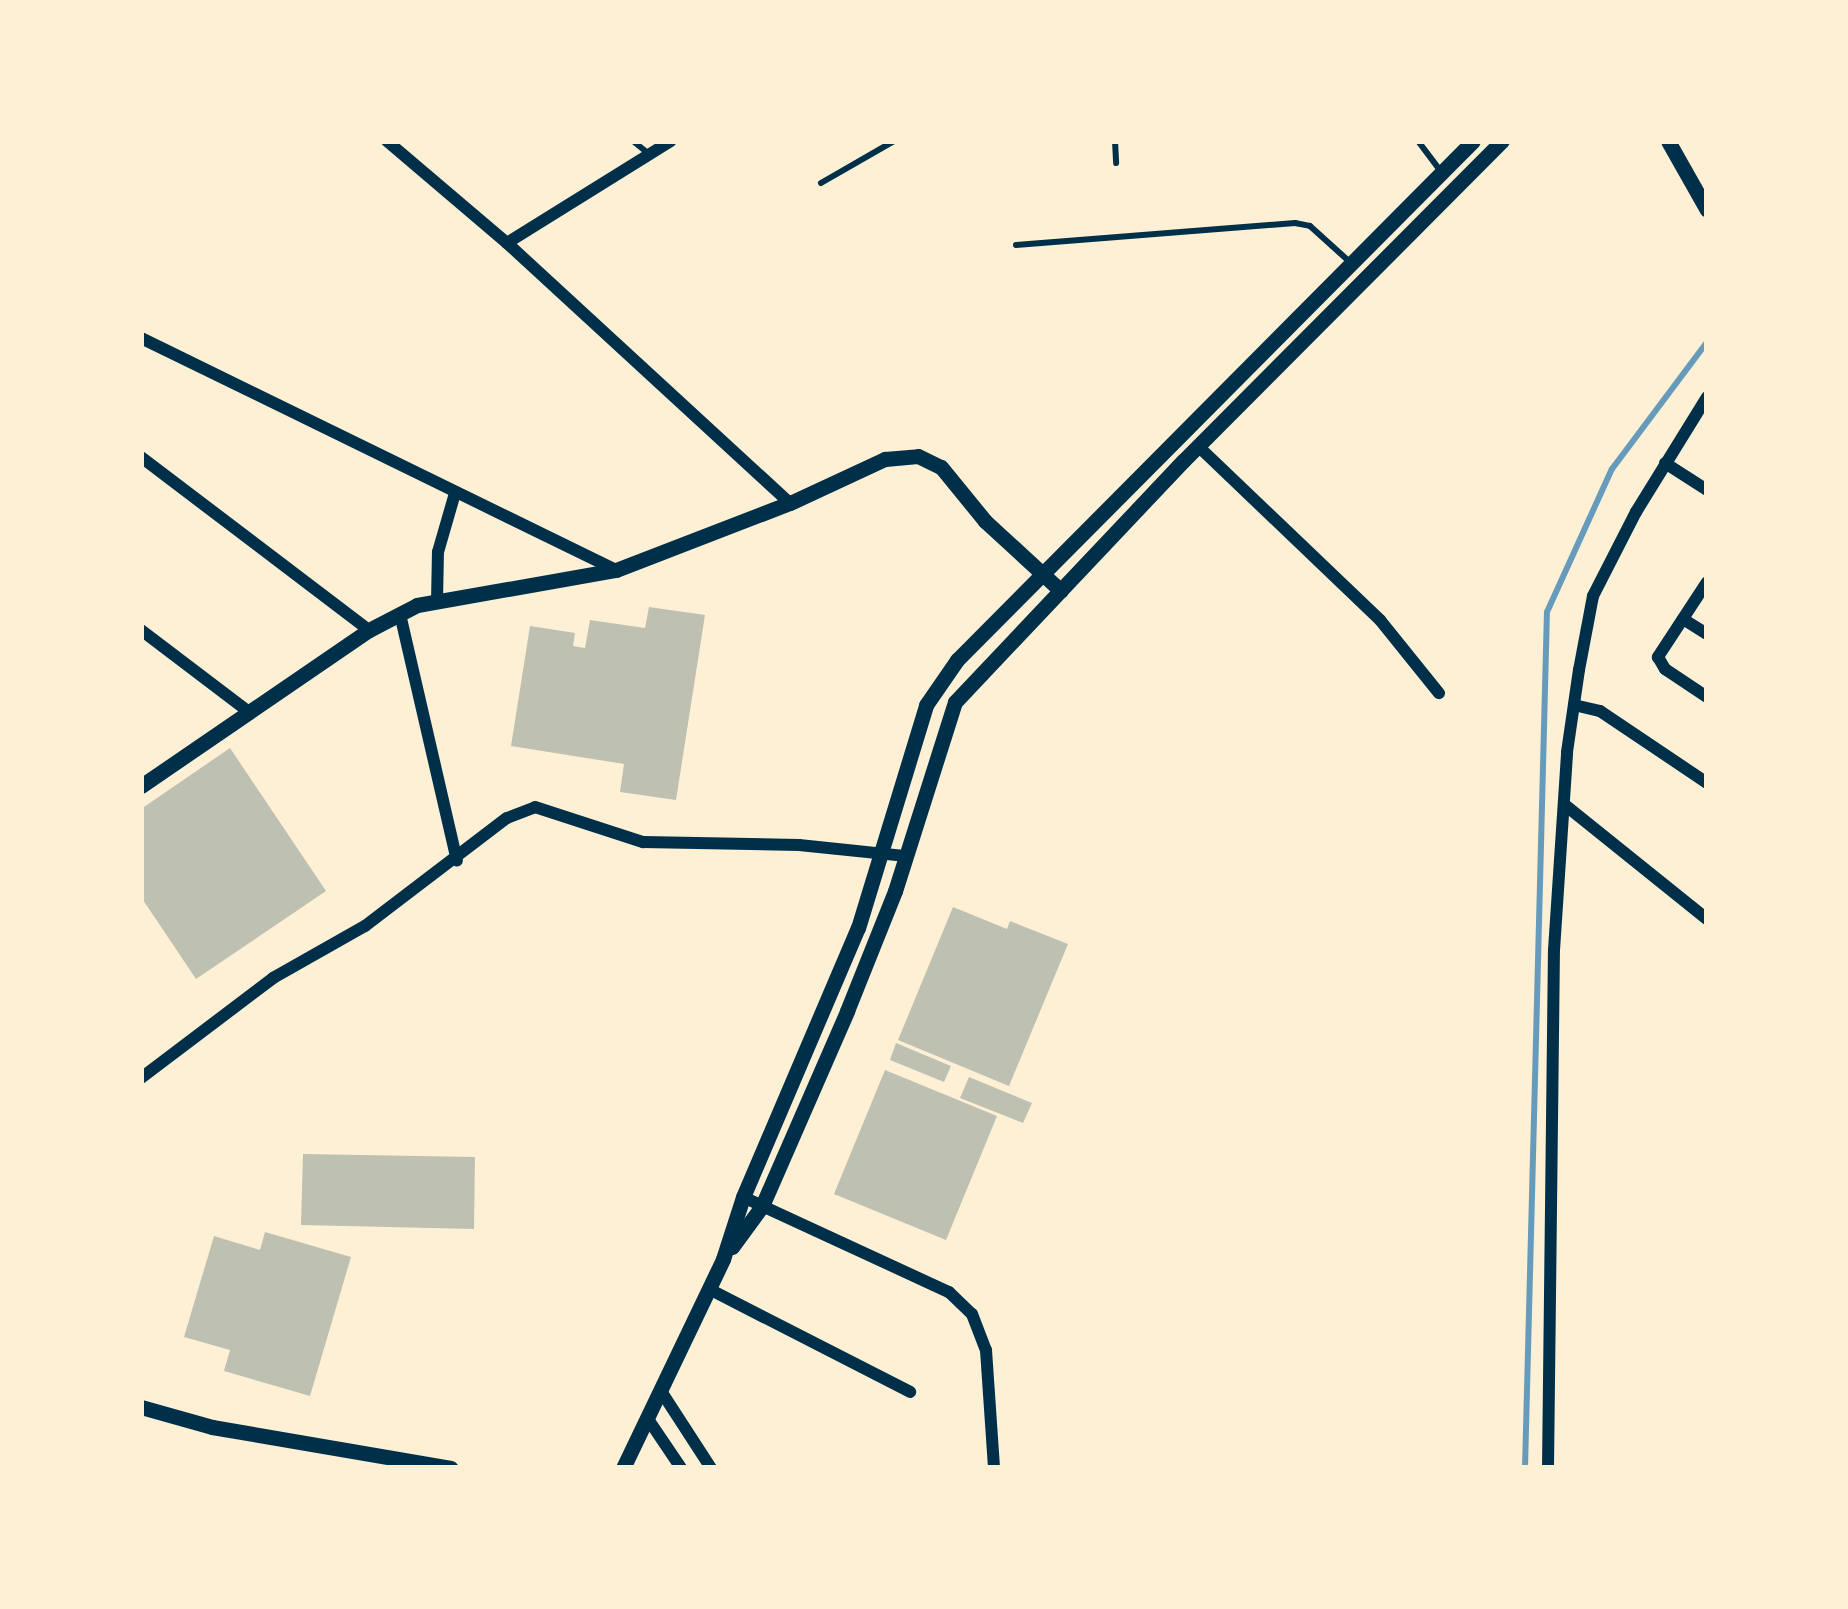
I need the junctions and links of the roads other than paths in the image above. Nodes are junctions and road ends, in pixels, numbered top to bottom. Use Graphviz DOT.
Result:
graph roads {
  1 [pos="387,141"];
  2 [pos="633,141"];
  3 [pos="671,141"];
  4 [pos="894,141"];
  5 [pos="1115,141"];
  6 [pos="1418,141"];
  7 [pos="1473,141"];
  8 [pos="1502,141"];
  9 [pos="1668,141"];
  10 [pos="649,154"];
  11 [pos="1116,163"];
  12 [pos="1443,173"];
  13 [pos="821,183"];
  14 [pos="1707,210"];
  15 [pos="507,243"];
  16 [pos="1016,245"];
  17 [pos="1354,266"];
  18 [pos="141,338"];
  19 [pos="1707,398"];
  20 [pos="1198,446"];
  21 [pos="141,457"];
  22 [pos="1665,463"];
  23 [pos="1707,490"];
  24 [pos="455,493"];
  25 [pos="790,503"];
  26 [pos="616,570"];
  27 [pos="1042,574"];
  28 [pos="1707,582"];
  29 [pos="1061,591"];
  30 [pos="436,602"];
  31 [pos="400,614"];
  32 [pos="1683,619"];
  33 [pos="141,630"];
  34 [pos="369,630"];
  35 [pos="1707,634"];
  36 [pos="1439,693"];
  37 [pos="1707,697"];
  38 [pos="1574,705"];
  39 [pos="248,712"];
  40 [pos="1707,783"];
  41 [pos="141,785"];
  42 [pos="1565,805"];
  43 [pos="883,854"];
  44 [pos="906,856"];
  45 [pos="457,860"];
  46 [pos="1707,919"];
  47 [pos="141,1078"];
  48 [pos="743,1197"];
  49 [pos="762,1206"];
  50 [pos="723,1259"];
  51 [pos="709,1289"];
  52 [pos="661,1391"];
  53 [pos="910,1392"];
  54 [pos="141,1407"];
  55 [pos="648,1419"];
  56 [pos="451,1468"];
  57 [pos="623,1468"];
  58 [pos="681,1468"];
  59 [pos="711,1468"];
  60 [pos="994,1468"];
  61 [pos="1548,1468"];
  1 -- 15 [label="street"];
  2 -- 10 [label="lane"];
  3 -- 10 [label="street"];
  4 -- 13 [label="lane"];
  5 -- 11 [label="lane"];
  6 -- 12 [label="lane"];
  7 -- 12 [label="street"];
  8 -- 20 [label="street"];
  9 -- 14 [label="street"];
  10 -- 15 [label="street"];
  12 -- 17 [label="street"];
  15 -- 25 [label="street"];
  16 -- 17 [label="lane"];
  17 -- 27 [label="street"];
  18 -- 24 [label="street"];
  19 -- 22 [label="street"];
  20 -- 29 [label="street"];
  20 -- 36 [label="street"];
  21 -- 34 [label="street"];
  22 -- 23 [label="street"];
  22 -- 38 [label="street"];
  24 -- 26 [label="street"];
  24 -- 30 [label="street"];
  25 -- 26 [label="street"];
  25 -- 27 [label="street"];
  26 -- 30 [label="street"];
  27 -- 29 [label="street"];
  27 -- 43 [label="street"];
  28 -- 32 [label="street"];
  29 -- 44 [label="street"];
  30 -- 31 [label="street"];
  31 -- 34 [label="street"];
  31 -- 45 [label="street"];
  32 -- 35 [label="street"];
  32 -- 37 [label="street"];
  33 -- 39 [label="street"];
  34 -- 39 [label="street"];
  38 -- 40 [label="street"];
  38 -- 42 [label="street"];
  39 -- 41 [label="street"];
  42 -- 46 [label="street"];
  42 -- 61 [label="street"];
  43 -- 44 [label="street"];
  43 -- 45 [label="street"];
  43 -- 48 [label="street"];
  44 -- 49 [label="street"];
  45 -- 47 [label="street"];
  48 -- 49 [label="street"];
  48 -- 50 [label="street"];
  49 -- 50 [label="street"];
  49 -- 60 [label="street"];
  50 -- 51 [label="street"];
  51 -- 52 [label="street"];
  51 -- 53 [label="street"];
  52 -- 55 [label="street"];
  52 -- 59 [label="street"];
  54 -- 56 [label="street"];
  55 -- 57 [label="street"];
  55 -- 58 [label="street"];
}
